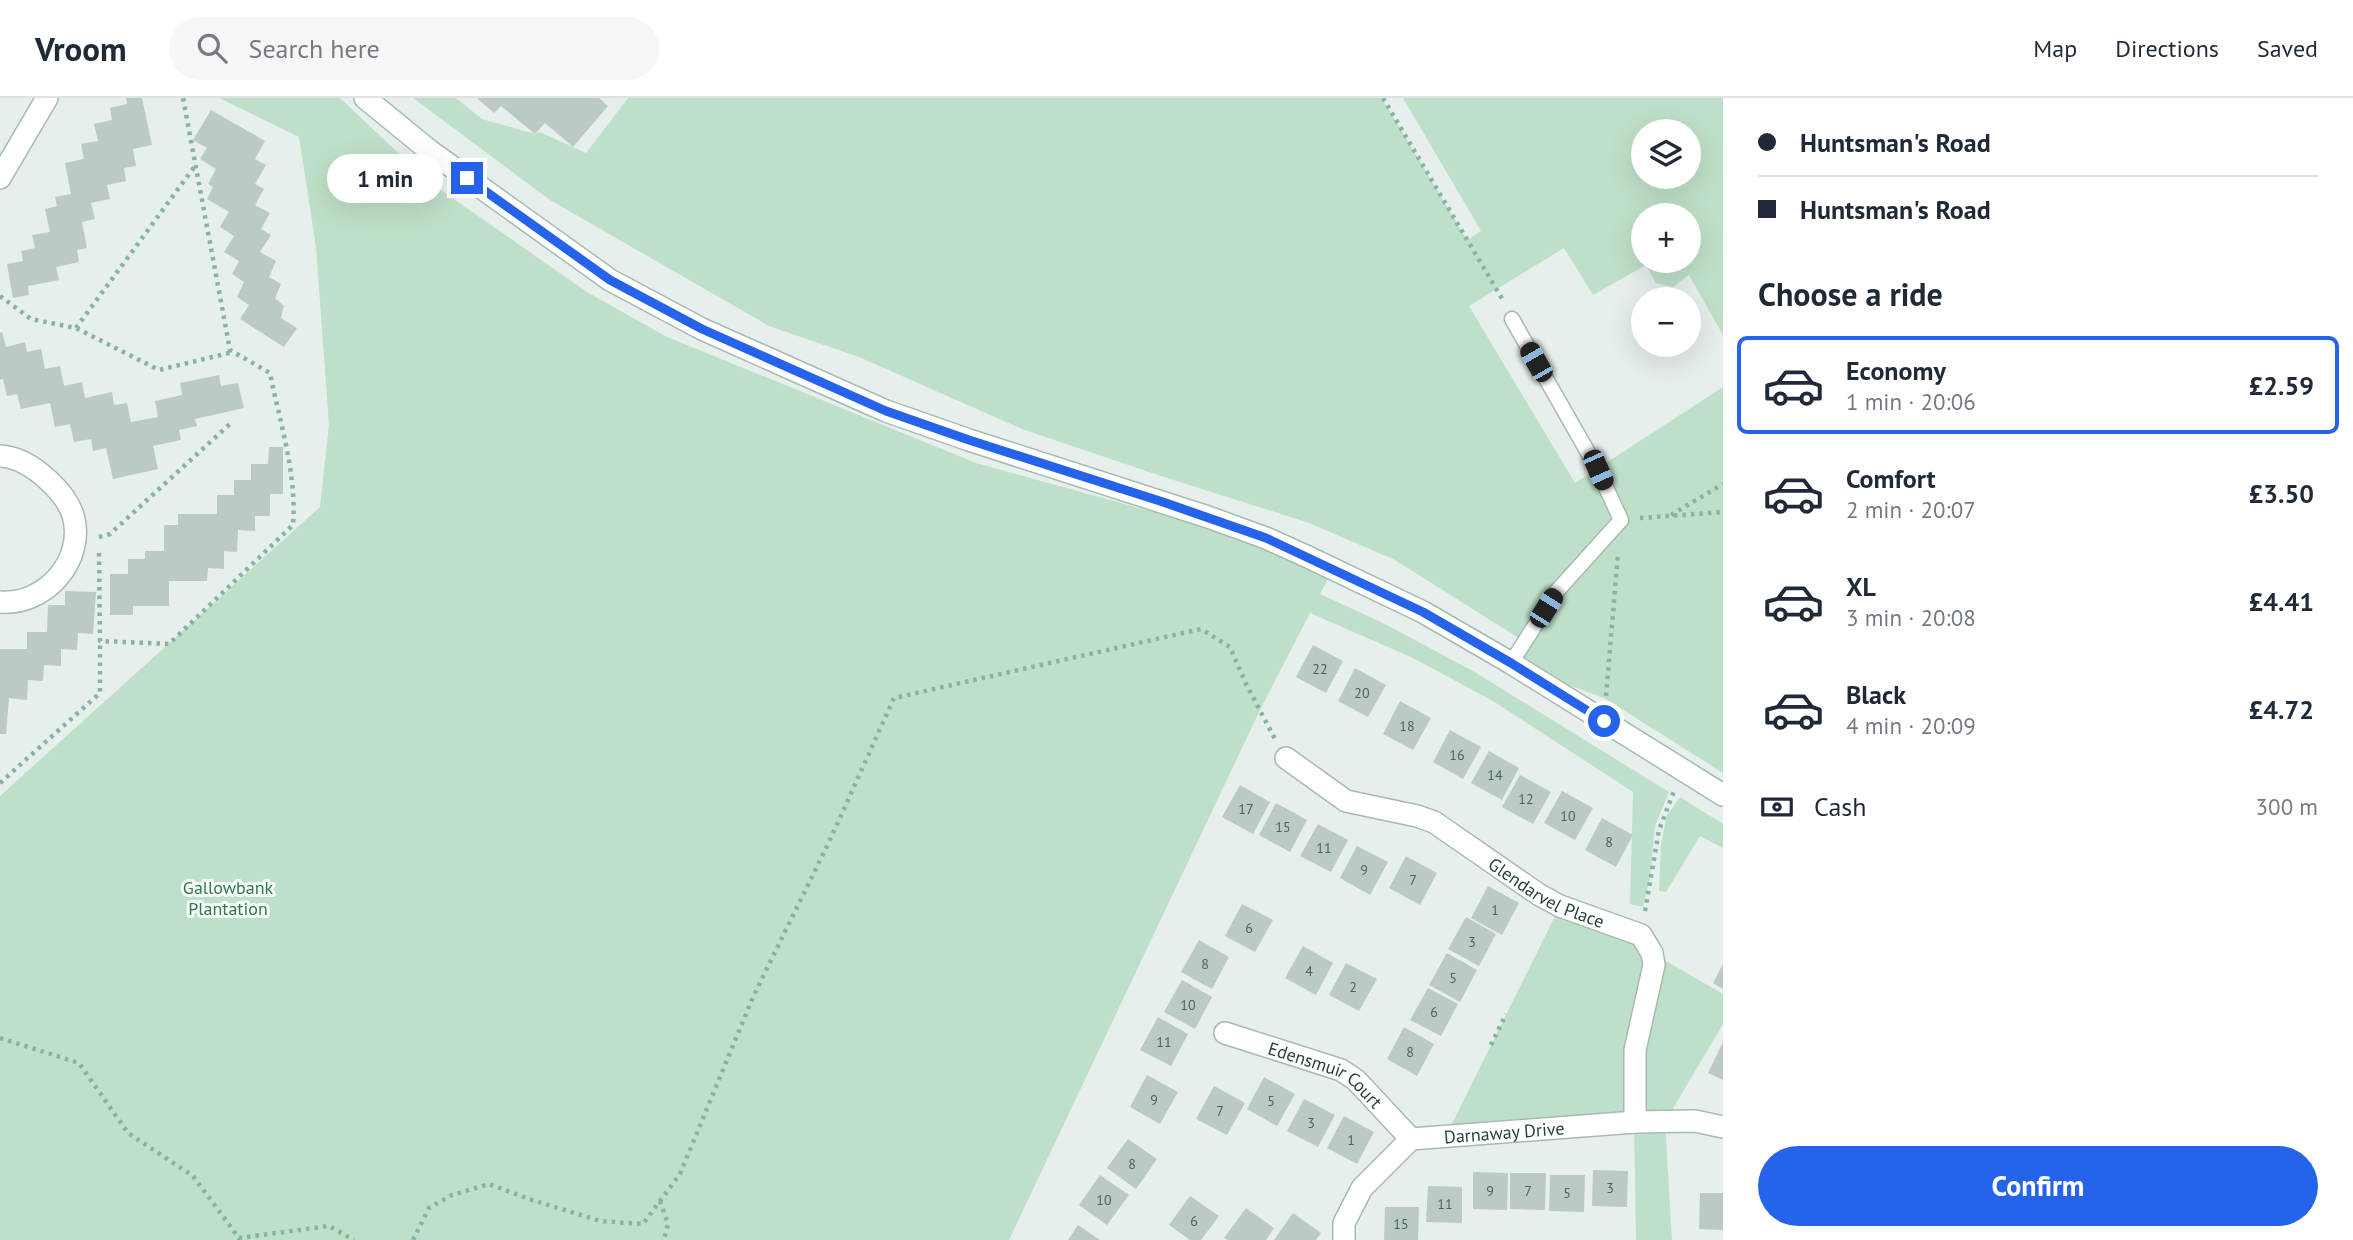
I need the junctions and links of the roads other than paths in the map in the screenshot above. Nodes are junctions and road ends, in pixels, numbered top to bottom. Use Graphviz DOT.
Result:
graph roads {
  1 [pos="47,98"];
  2 [pos="365,98"];
  3 [pos="0,178"];
  4 [pos="1512,318"];
  5 [pos="0,456"];
  6 [pos="0,602"];
  7 [pos="1511,663"];
  8 [pos="1286,758"];
  9 [pos="1723,794"];
  10 [pos="1225,1033"];
  11 [pos="1634,1122"];
  12 [pos="1723,1127"];
  13 [pos="1411,1139"];
  14 [pos="1344,1240"];
  1 -- 3 [label="street"];
  2 -- 7 [label="street"];
  4 -- 7 [label="lane"];
  5 -- 6 [label="street"];
  7 -- 9 [label="street"];
  8 -- 11 [label="street, Glendarvel Place"];
  10 -- 13 [label="street, Edensmuir Court"];
  11 -- 12 [label="street, Darnaway Drive"];
  11 -- 13 [label="street, Darnaway Drive"];
  13 -- 14 [label="street"];
}
